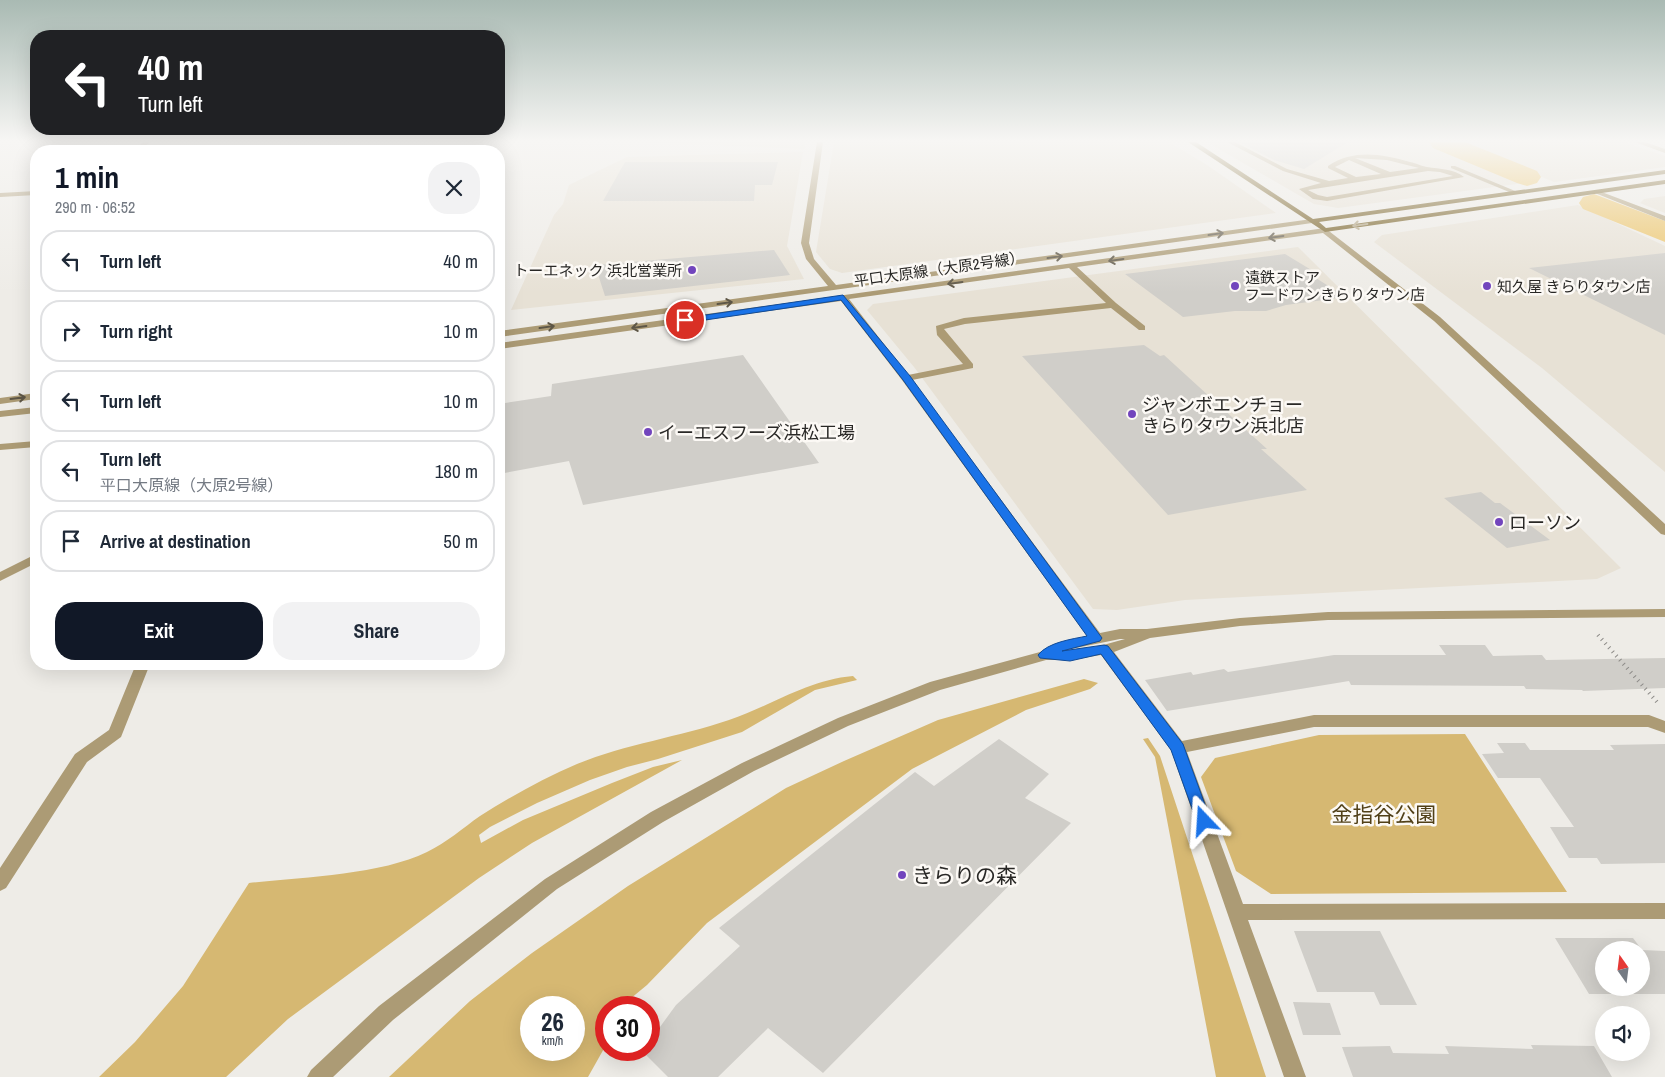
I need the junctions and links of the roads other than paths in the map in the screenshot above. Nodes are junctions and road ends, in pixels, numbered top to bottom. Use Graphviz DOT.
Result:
graph roads {
  1 [pos="813,192"];
  2 [pos="1268,192"];
  3 [pos="1308,192"];
  4 [pos="1370,192"];
  5 [pos="1522,192"];
  6 [pos="1595,192"];
  7 [pos="1597,192"];
  8 [pos="30,193"];
  9 [pos="1516,193"];
  10 [pos="0,195"];
  11 [pos="1665,219"];
  12 [pos="1312,221"];
  13 [pos="1325,230"];
  14 [pos="1072,267"];
  15 [pos="834,288"];
  16 [pos="843,298"];
  17 [pos="1113,305"];
  18 [pos="1142,328"];
  19 [pos="505,333"];
  20 [pos="505,345"];
  21 [pos="906,378"];
  22 [pos="30,397"];
  23 [pos="0,401"];
  24 [pos="30,411"];
  25 [pos="0,414"];
  26 [pos="30,444"];
  27 [pos="0,447"];
  28 [pos="1665,530"];
  29 [pos="30,561"];
  30 [pos="0,577"];
  31 [pos="1665,613"];
  32 [pos="1100,644"];
  33 [pos="140,670"];
  34 [pos="1665,727"];
  35 [pos="1178,748"];
  36 [pos="0,883"];
  37 [pos="1665,911"];
  38 [pos="1236,912"];
  39 [pos="318,1077"];
  40 [pos="1295,1077"];
  1 -- 15 [label="street"];
  2 -- 12 [label="main road"];
  3 -- 4 [label="street"];
  5 -- 9 [label="main road"];
  6 -- 13 [label="main road, one-way"];
  7 -- 11 [label="street"];
  8 -- 10 [label="street"];
  9 -- 12 [label="main road"];
  12 -- 13 [label="main road"];
  15 -- 12 [label="street, 平口大原線（大原2号線）, one-way"];
  13 -- 14 [label="street, 平口大原線（大原2号線）, one-way"];
  13 -- 28 [label="street"];
  14 -- 16 [label="street, 平口大原線（大原2号線）, one-way"];
  14 -- 17 [label="street"];
  19 -- 15 [label="street, 平口大原線（大原2号線）, one-way"];
  16 -- 20 [label="street, 平口大原線（大原2号線）, one-way"];
  16 -- 21 [label="street"];
  17 -- 18 [label="street"];
  17 -- 21 [label="street"];
  21 -- 32 [label="street"];
  23 -- 22 [label="street, one-way"];
  24 -- 25 [label="street"];
  26 -- 27 [label="street"];
  29 -- 30 [label="street"];
  31 -- 32 [label="street"];
  32 -- 35 [label="street"];
  32 -- 39 [label="street"];
  33 -- 36 [label="street"];
  34 -- 35 [label="street"];
  35 -- 38 [label="street"];
  37 -- 38 [label="street"];
  38 -- 40 [label="street"];
}
